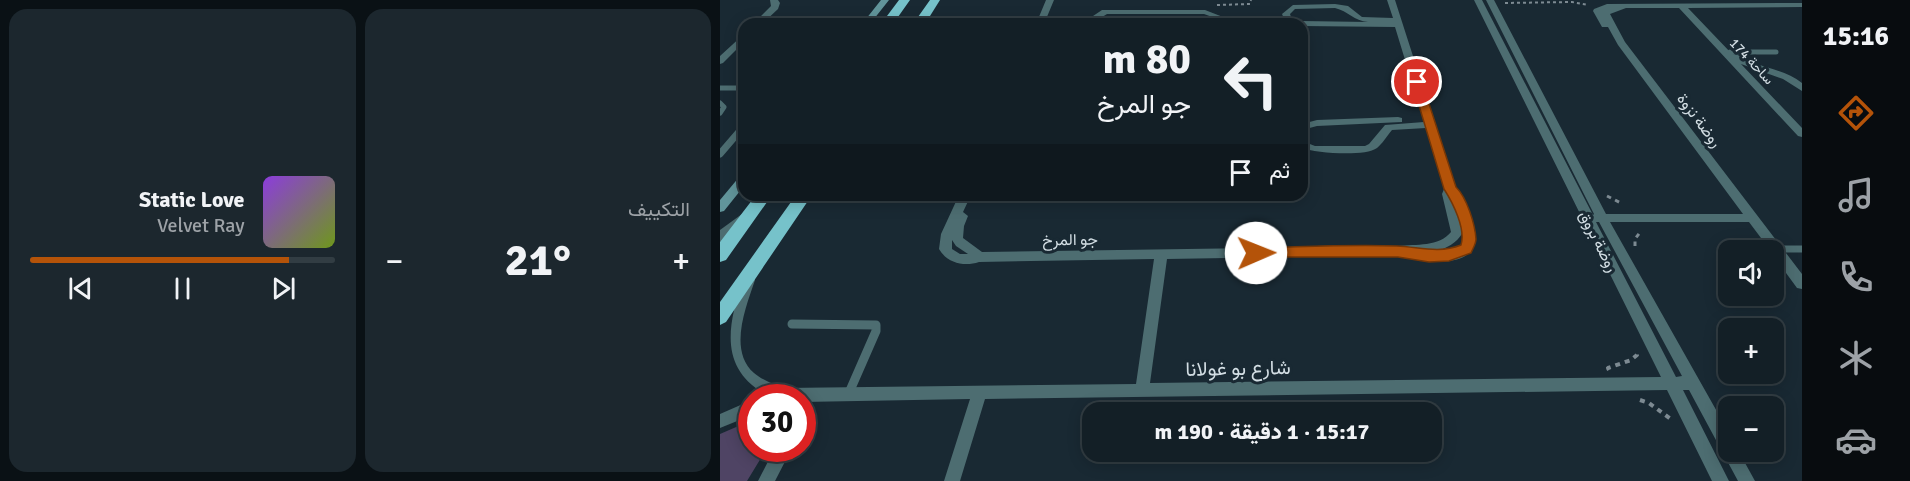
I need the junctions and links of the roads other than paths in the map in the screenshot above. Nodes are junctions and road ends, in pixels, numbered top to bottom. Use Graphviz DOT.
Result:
graph roads {
  1 [pos="774,0"];
  2 [pos="784,0"];
  3 [pos="885,0"];
  4 [pos="905,0"];
  5 [pos="935,0"];
  6 [pos="1050,0"];
  7 [pos="1391,0"];
  8 [pos="1478,0"];
  9 [pos="1495,1"];
  10 [pos="1802,5"];
  11 [pos="1685,6"];
  12 [pos="1623,7"];
  13 [pos="1352,14"];
  14 [pos="764,18"];
  15 [pos="770,18"];
  16 [pos="871,18"];
  17 [pos="892,18"];
  18 [pos="923,18"];
  19 [pos="1042,18"];
  20 [pos="1096,18"];
  21 [pos="1218,18"];
  22 [pos="1288,18"];
  23 [pos="1308,23"];
  24 [pos="1398,23"];
  25 [pos="1341,24"];
  26 [pos="738,43"];
  27 [pos="1621,43"];
  28 [pos="738,50"];
  29 [pos="1730,52"];
  30 [pos="1776,52"];
  31 [pos="720,61"];
  32 [pos="720,68"];
  33 [pos="1762,68"];
  34 [pos="1749,78"];
  35 [pos="720,88"];
  36 [pos="738,88"];
  37 [pos="1802,88"];
  38 [pos="720,103"];
  39 [pos="720,113"];
  40 [pos="1361,121"];
  41 [pos="1430,122"];
  42 [pos="1308,125"];
  43 [pos="738,133"];
  44 [pos="1802,134"];
  45 [pos="1380,136"];
  46 [pos="1308,146"];
  47 [pos="720,154"];
  48 [pos="738,186"];
  49 [pos="800,201"];
  50 [pos="962,201"];
  51 [pos="968,201"];
  52 [pos="759,202"];
  53 [pos="720,208"];
  54 [pos="1587,218"];
  55 [pos="1602,218"];
  56 [pos="1753,218"];
  57 [pos="720,237"];
  58 [pos="1769,240"];
  59 [pos="1784,249"];
  60 [pos="1802,249"];
  61 [pos="720,255"];
  62 [pos="1161,255"];
  63 [pos="979,257"];
  64 [pos="1784,260"];
  65 [pos="752,273"];
  66 [pos="1802,285"];
  67 [pos="720,317"];
  68 [pos="792,324"];
  69 [pos="1670,383"];
  70 [pos="1693,383"];
  71 [pos="760,384"];
  72 [pos="1142,390"];
  73 [pos="980,392"];
  74 [pos="816,395"];
  75 [pos="848,395"];
  76 [pos="738,413"];
  77 [pos="720,421"];
  78 [pos="1718,428"];
  79 [pos="776,462"];
  80 [pos="1737,462"];
  81 [pos="766,481"];
  82 [pos="952,481"];
  83 [pos="1721,481"];
  84 [pos="1747,481"];
  1 -- 14 [label="street"];
  2 -- 15 [label="street"];
  3 -- 16 [label="main road"];
  4 -- 17 [label="highway"];
  5 -- 18 [label="highway"];
  6 -- 19 [label="street"];
  7 -- 24 [label="street, جو المرخ"];
  8 -- 54 [label="street, روضة بروق"];
  9 -- 55 [label="street, روضة بروق"];
  10 -- 11 [label="street"];
  11 -- 12 [label="street"];
  11 -- 29 [label="street, ساحة 174"];
  11 -- 34 [label="street, ساحة 174"];
  12 -- 27 [label="street, روضة نزوة"];
  12 -- 27 [label="street, روضة نزوة"];
  13 -- 22 [label="street"];
  13 -- 24 [label="street"];
  13 -- 25 [label="street"];
  20 -- 21 [label="street"];
  23 -- 25 [label="street"];
  24 -- 25 [label="street"];
  24 -- 41 [label="street, جو المرخ"];
  26 -- 31 [label="street"];
  27 -- 56 [label="street, روضة نزوة"];
  28 -- 32 [label="street"];
  29 -- 30 [label="lane"];
  29 -- 33 [label="street, ساحة 174"];
  33 -- 34 [label="street"];
  33 -- 37 [label="street, ساحة 174"];
  34 -- 44 [label="street, ساحة 174"];
  35 -- 36 [label="lane"];
  38 -- 39 [label="lane"];
  40 -- 41 [label="street"];
  40 -- 42 [label="street"];
  40 -- 45 [label="street"];
  41 -- 45 [label="street"];
  41 -- 62 [label="street, جو المرخ"];
  43 -- 47 [label="lane"];
  45 -- 46 [label="street"];
  48 -- 53 [label="main road"];
  49 -- 65 [label="highway"];
  50 -- 63 [label="street, جو المرخ"];
  51 -- 63 [label="street"];
  52 -- 57 [label="street"];
  52 -- 61 [label="highway"];
  54 -- 55 [label="street"];
  54 -- 69 [label="street, روضة بروق"];
  55 -- 56 [label="street"];
  55 -- 70 [label="street, روضة بروق"];
  56 -- 58 [label="street, روضة نزوة"];
  59 -- 60 [label="lane"];
  62 -- 63 [label="street, جو المرخ"];
  62 -- 72 [label="street"];
  64 -- 66 [label="street, روضة نزوة"];
  65 -- 67 [label="highway"];
  65 -- 71 [label="street, شارع بو غولانا"];
  68 -- 75 [label="lane"];
  69 -- 70 [label="street, شارع بو غولانا"];
  69 -- 72 [label="street, شارع بو غولانا"];
  69 -- 83 [label="street, روضة بروق"];
  70 -- 78 [label="street, روضة بروق"];
  72 -- 73 [label="street, شارع بو غولانا"];
  73 -- 75 [label="street, شارع بو غولانا"];
  73 -- 82 [label="street"];
  74 -- 75 [label="street, شارع بو غولانا"];
  76 -- 77 [label="street"];
  79 -- 81 [label="street"];
  80 -- 84 [label="street"];
}
